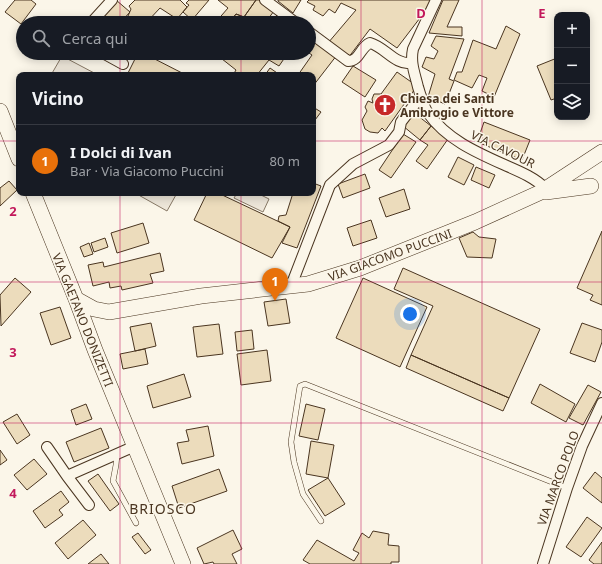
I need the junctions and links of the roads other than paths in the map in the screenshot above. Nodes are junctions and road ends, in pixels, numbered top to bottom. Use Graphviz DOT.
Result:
graph roads {
  1 [pos="112,0"];
  2 [pos="436,0"];
  3 [pos="270,1"];
  4 [pos="97,16"];
  5 [pos="288,16"];
  6 [pos="316,37"];
  7 [pos="116,60"];
  8 [pos="123,64"];
  9 [pos="412,67"];
  10 [pos="421,96"];
  11 [pos="0,111"];
  12 [pos="16,151"];
  13 [pos="602,152"];
  14 [pos="565,177"];
  15 [pos="596,187"];
  16 [pos="544,191"];
  17 [pos="33,196"];
  18 [pos="291,286"];
  19 [pos="76,299"];
  20 [pos="108,312"];
  21 [pos="92,342"];
  22 [pos="602,403"];
  23 [pos="135,446"];
  24 [pos="47,447"];
  25 [pos="117,454"];
  26 [pos="67,476"];
  27 [pos="567,488"];
  28 [pos="89,505"];
  29 [pos="321,521"];
  30 [pos="136,523"];
  31 [pos="546,563"];
  32 [pos="183,564"];
  1 -- 4 [label="street"];
  2 -- 9 [label="street"];
  3 -- 5 [label="street"];
  6 -- 9 [label="street"];
  7 -- 8 [label="street"];
  9 -- 10 [label="street, VIA CAVOUR"];
  10 -- 16 [label="street, VIA CAVOUR"];
  10 -- 18 [label="street"];
  11 -- 12 [label="street"];
  13 -- 14 [label="street, VIA GIACOMO PUCCINI"];
  14 -- 15 [label="street"];
  14 -- 16 [label="street, VIA GIACOMO PUCCINI"];
  15 -- 16 [label="street"];
  16 -- 18 [label="street, VIA GIACOMO PUCCINI"];
  17 -- 19 [label="street, VIA GAETANO DONIZETTI"];
  18 -- 20 [label="street, VIA GIACOMO PUCCINI"];
  19 -- 20 [label="street, VIA GIACOMO PUCCINI"];
  19 -- 21 [label="street, VIA GAETANO DONIZETTI"];
  20 -- 21 [label="street"];
  21 -- 23 [label="street, VIA GAETANO DONIZETTI"];
  22 -- 27 [label="street, VIA MARCO POLO"];
  23 -- 25 [label="street"];
  23 -- 32 [label="street, VIA GAETANO DONIZETTI"];
  24 -- 26 [label="street"];
  25 -- 26 [label="street"];
  25 -- 30 [label="lane"];
  26 -- 28 [label="street"];
  27 -- 29 [label="lane"];
  27 -- 31 [label="street, VIA MARCO POLO"];
}
